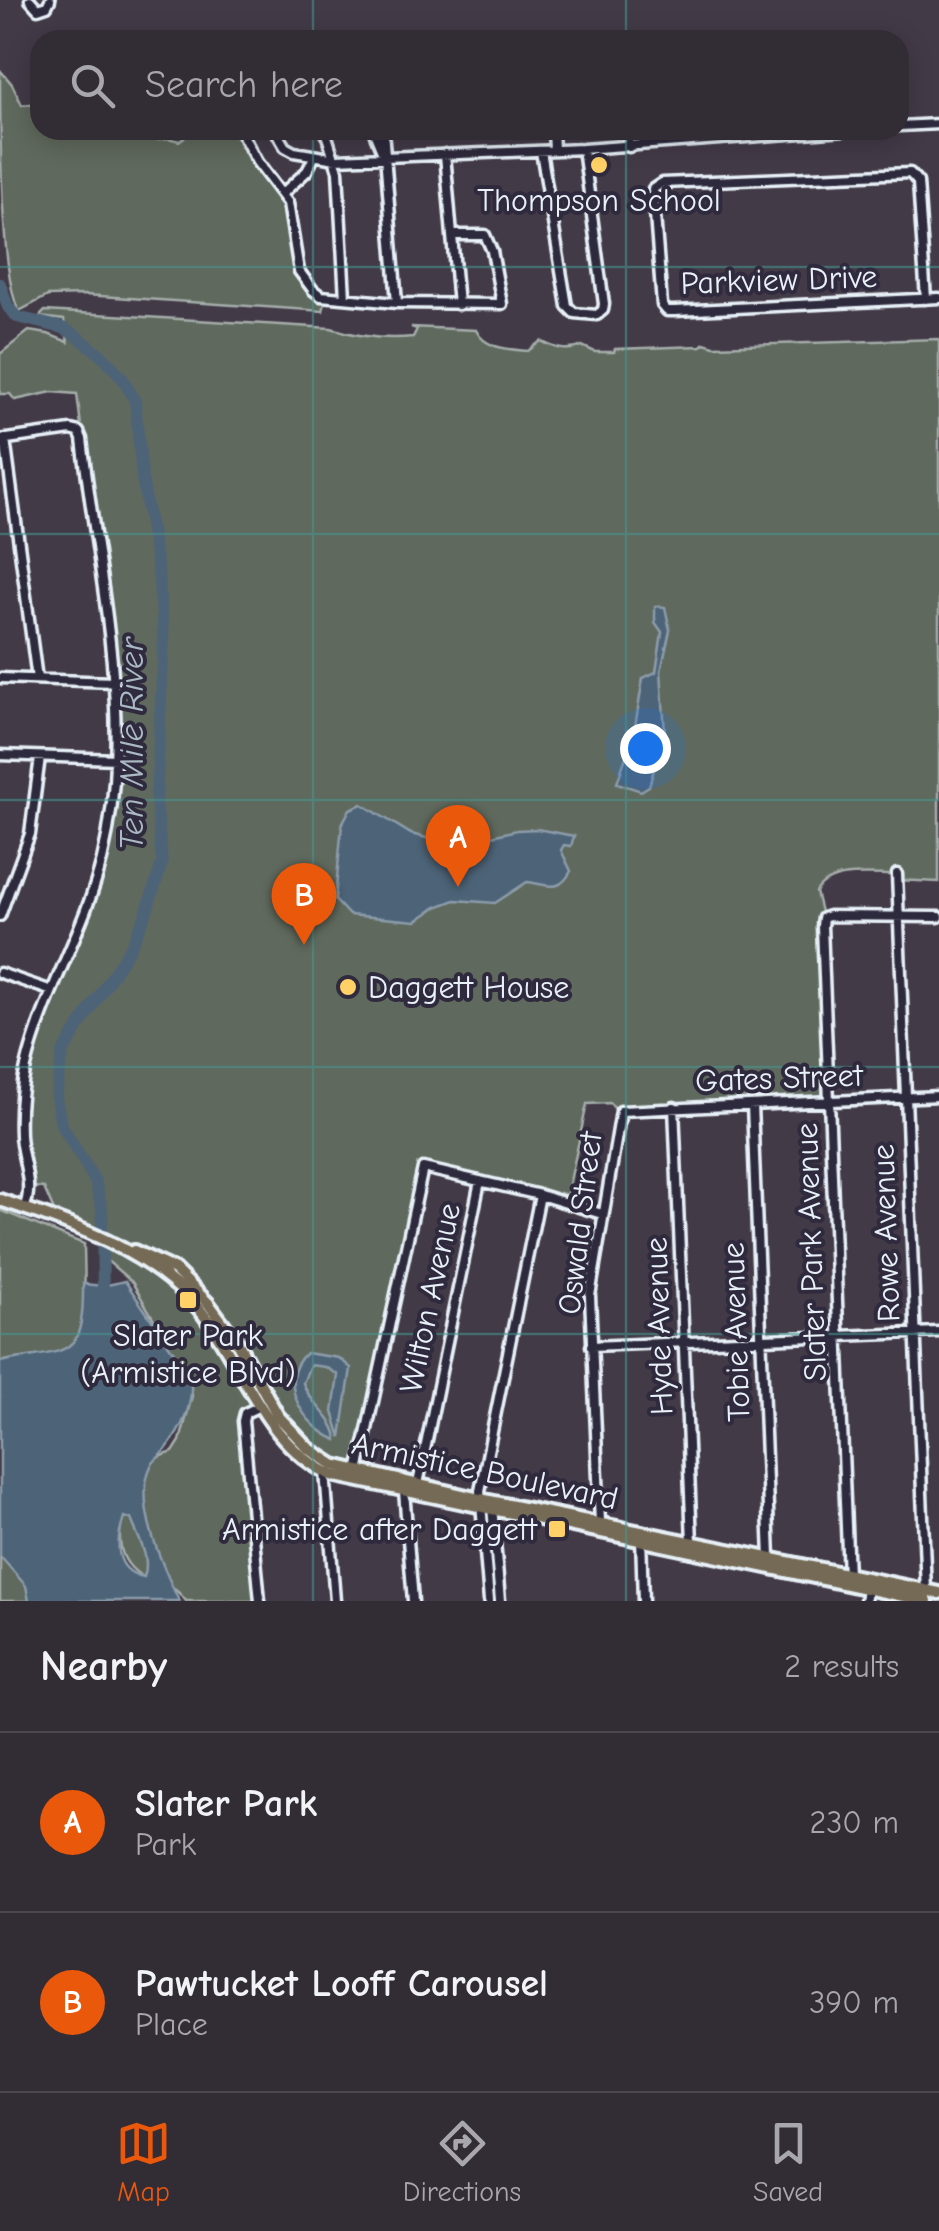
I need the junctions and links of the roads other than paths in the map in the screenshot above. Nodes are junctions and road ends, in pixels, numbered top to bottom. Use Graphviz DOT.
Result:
graph roads {
  1 [pos="30,0"];
  2 [pos="50,0"];
  3 [pos="939,124"];
  4 [pos="909,126"];
  5 [pos="246,140"];
  6 [pos="281,140"];
  7 [pos="329,140"];
  8 [pos="375,140"];
  9 [pos="383,140"];
  10 [pos="554,140"];
  11 [pos="629,140"];
  12 [pos="703,140"];
  13 [pos="629,146"];
  14 [pos="554,150"];
  15 [pos="583,150"];
  16 [pos="542,151"];
  17 [pos="445,154"];
  18 [pos="314,157"];
  19 [pos="386,158"];
  20 [pos="336,159"];
  21 [pos="282,194"];
  22 [pos="453,235"];
  23 [pos="346,298"];
  24 [pos="926,298"];
  25 [pos="939,298"];
  26 [pos="397,303"];
  27 [pos="458,305"];
  28 [pos="2,440"];
  29 [pos="0,678"];
  30 [pos="36,679"];
  31 [pos="114,682"];
  32 [pos="0,755"];
  33 [pos="40,757"];
  34 [pos="117,759"];
  35 [pos="897,874"];
  36 [pos="0,916"];
  37 [pos="898,916"];
  38 [pos="939,916"];
  39 [pos="0,974"];
  40 [pos="52,991"];
  41 [pos="939,1096"];
  42 [pos="906,1098"];
  43 [pos="830,1101"];
  44 [pos="752,1105"];
  45 [pos="674,1108"];
  46 [pos="621,1111"];
  47 [pos="480,1181"];
  48 [pos="540,1195"];
  49 [pos="0,1200"];
  50 [pos="24,1208"];
  51 [pos="602,1214"];
  52 [pos="114,1245"];
  53 [pos="939,1332"];
  54 [pos="915,1333"];
  55 [pos="839,1336"];
  56 [pos="761,1339"];
  57 [pos="684,1342"];
  58 [pos="591,1346"];
  59 [pos="260,1406"];
  60 [pos="325,1472"];
  61 [pos="358,1472"];
  62 [pos="418,1484"];
  63 [pos="404,1491"];
  64 [pos="486,1504"];
  65 [pos="600,1522"];
  66 [pos="641,1536"];
  67 [pos="692,1542"];
  68 [pos="770,1558"];
  69 [pos="848,1580"];
  70 [pos="939,1593"];
  71 [pos="866,1595"];
  72 [pos="926,1596"];
  73 [pos="260,1601"];
  74 [pos="335,1601"];
  75 [pos="413,1601"];
  76 [pos="489,1601"];
  77 [pos="500,1601"];
  78 [pos="643,1601"];
  1 -- 2 [label="street"];
  3 -- 4 [label="street"];
  5 -- 21 [label="street"];
  6 -- 18 [label="street"];
  7 -- 20 [label="street"];
  8 -- 19 [label="street"];
  9 -- 19 [label="street"];
  10 -- 14 [label="street"];
  11 -- 13 [label="street"];
  12 -- 13 [label="street"];
  13 -- 15 [label="street"];
  14 -- 15 [label="street"];
  14 -- 16 [label="street"];
  15 -- 16 [label="street"];
  16 -- 17 [label="street"];
  17 -- 19 [label="street"];
  17 -- 22 [label="street"];
  18 -- 20 [label="street"];
  18 -- 21 [label="street"];
  19 -- 20 [label="street"];
  19 -- 26 [label="street"];
  20 -- 23 [label="street"];
  21 -- 23 [label="street"];
  22 -- 27 [label="street"];
  22 -- 27 [label="street"];
  23 -- 26 [label="street"];
  24 -- 24 [label="street, Parkview Drive"];
  24 -- 25 [label="street, Parkview Drive"];
  26 -- 27 [label="street"];
  28 -- 30 [label="street"];
  28 -- 31 [label="street"];
  29 -- 30 [label="street"];
  30 -- 31 [label="street"];
  31 -- 34 [label="street"];
  32 -- 33 [label="street"];
  33 -- 34 [label="street"];
  33 -- 36 [label="street"];
  34 -- 40 [label="street"];
  35 -- 37 [label="street, Rowe Avenue"];
  37 -- 38 [label="street"];
  37 -- 42 [label="street, Rowe Avenue"];
  37 -- 43 [label="street, Slater Park Avenue"];
  39 -- 40 [label="street"];
  40 -- 50 [label="street"];
  41 -- 42 [label="street, Gates Street"];
  42 -- 43 [label="street, Gates Street"];
  42 -- 54 [label="street, Rowe Avenue"];
  43 -- 44 [label="street, Gates Street"];
  43 -- 55 [label="street, Slater Park Avenue"];
  44 -- 45 [label="street, Gates Street"];
  44 -- 56 [label="street, Tobie Avenue"];
  45 -- 46 [label="street, Gates Street"];
  45 -- 57 [label="street, Hyde Avenue"];
  46 -- 51 [label="street, Oswald Street"];
  47 -- 48 [label="street"];
  47 -- 61 [label="street"];
  47 -- 62 [label="street, Wilton Avenue"];
  48 -- 51 [label="street"];
  48 -- 64 [label="street"];
  49 -- 50 [label="main road, Armistice Boulevard"];
  50 -- 52 [label="main road, Armistice Boulevard"];
  51 -- 58 [label="street, Oswald Street"];
  52 -- 59 [label="main road, Armistice Boulevard"];
  52 -- 61 [label="main road, Armistice Boulevard"];
  53 -- 54 [label="street"];
  54 -- 55 [label="street"];
  54 -- 72 [label="street, Rowe Avenue"];
  55 -- 56 [label="street"];
  55 -- 69 [label="street, Slater Park Avenue"];
  56 -- 57 [label="street"];
  56 -- 68 [label="street, Tobie Avenue"];
  57 -- 58 [label="street"];
  57 -- 67 [label="street, Hyde Avenue"];
  58 -- 65 [label="street, Oswald Street"];
  59 -- 60 [label="main road, Armistice Boulevard"];
  59 -- 73 [label="street"];
  60 -- 63 [label="main road, Armistice Boulevard"];
  60 -- 74 [label="street"];
  61 -- 62 [label="main road, Armistice Boulevard"];
  62 -- 64 [label="main road, Armistice Boulevard"];
  63 -- 64 [label="main road, Armistice Boulevard"];
  63 -- 75 [label="street"];
  64 -- 65 [label="main road, Armistice Boulevard"];
  64 -- 66 [label="main road, Armistice Boulevard"];
  64 -- 76 [label="street"];
  64 -- 77 [label="street"];
  65 -- 66 [label="main road, Armistice Boulevard"];
  66 -- 67 [label="main road, Armistice Boulevard"];
  66 -- 69 [label="main road, Armistice Boulevard"];
  66 -- 78 [label="street"];
  67 -- 68 [label="main road, Armistice Boulevard"];
  68 -- 69 [label="main road, Armistice Boulevard"];
  69 -- 71 [label="main road, Armistice Boulevard"];
  69 -- 72 [label="main road, Armistice Boulevard"];
  70 -- 72 [label="main road, Armistice Boulevard"];
  71 -- 72 [label="main road, Armistice Boulevard"];
}
